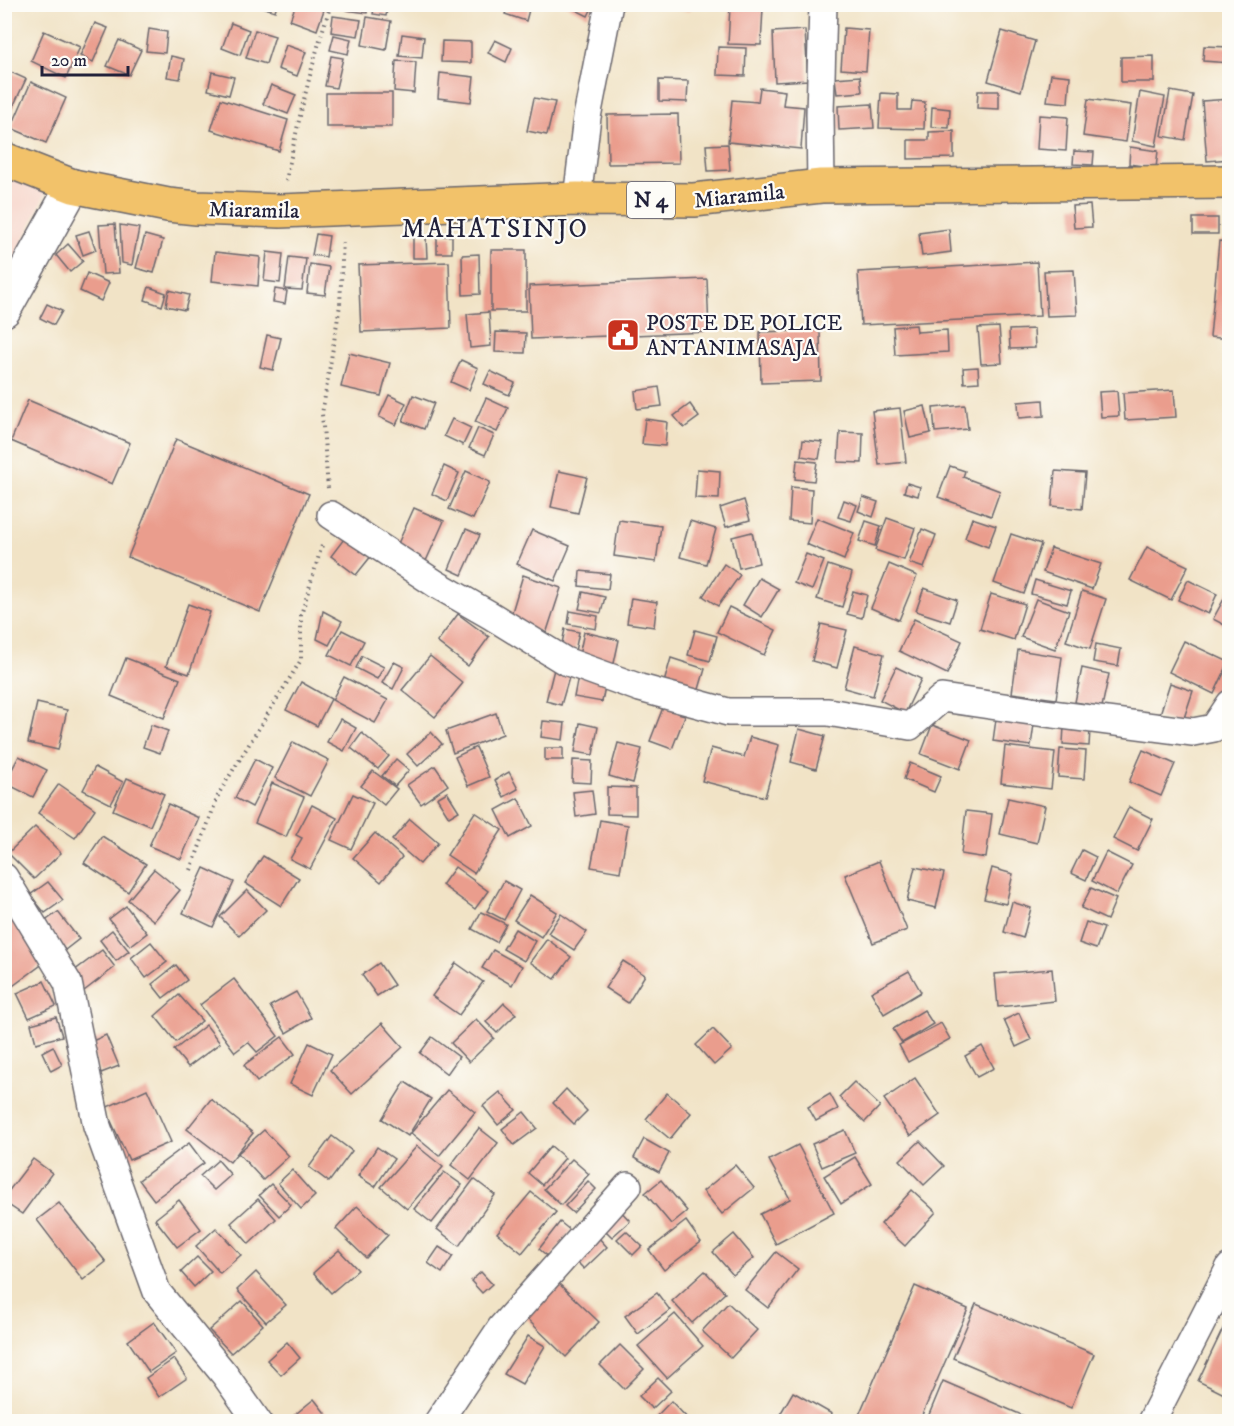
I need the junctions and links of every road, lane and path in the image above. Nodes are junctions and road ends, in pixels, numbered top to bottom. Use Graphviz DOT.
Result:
graph roads {
  1 [pos="331,4"];
  2 [pos="609,4"];
  3 [pos="823,4"];
  4 [pos="4,159"];
  5 [pos="1230,182"];
  6 [pos="74,186"];
  7 [pos="821,186"];
  8 [pos="577,199"];
  9 [pos="344,208"];
  10 [pos="280,211"];
  11 [pos="4,310"];
  12 [pos="331,515"];
  13 [pos="1230,704"];
  14 [pos="191,870"];
  15 [pos="4,877"];
  16 [pos="628,1186"];
  17 [pos="1230,1267"];
  18 [pos="258,1422"];
  19 [pos="438,1422"];
  20 [pos="1151,1422"];
  1 -- 10 [label="path"];
  2 -- 8 [label="street"];
  3 -- 7 [label="street"];
  4 -- 6 [label="main road, Miaramila / N 4"];
  5 -- 7 [label="main road, Miaramila / N 4"];
  6 -- 10 [label="main road, Miaramila / N 4"];
  6 -- 11 [label="street"];
  7 -- 8 [label="main road, Miaramila / N 4"];
  8 -- 9 [label="main road, Miaramila / N 4"];
  9 -- 10 [label="main road, Miaramila / N 4"];
  9 -- 12 [label="path"];
  12 -- 13 [label="street"];
  12 -- 14 [label="path"];
  15 -- 18 [label="street"];
  16 -- 19 [label="street"];
  17 -- 20 [label="street"];
}
